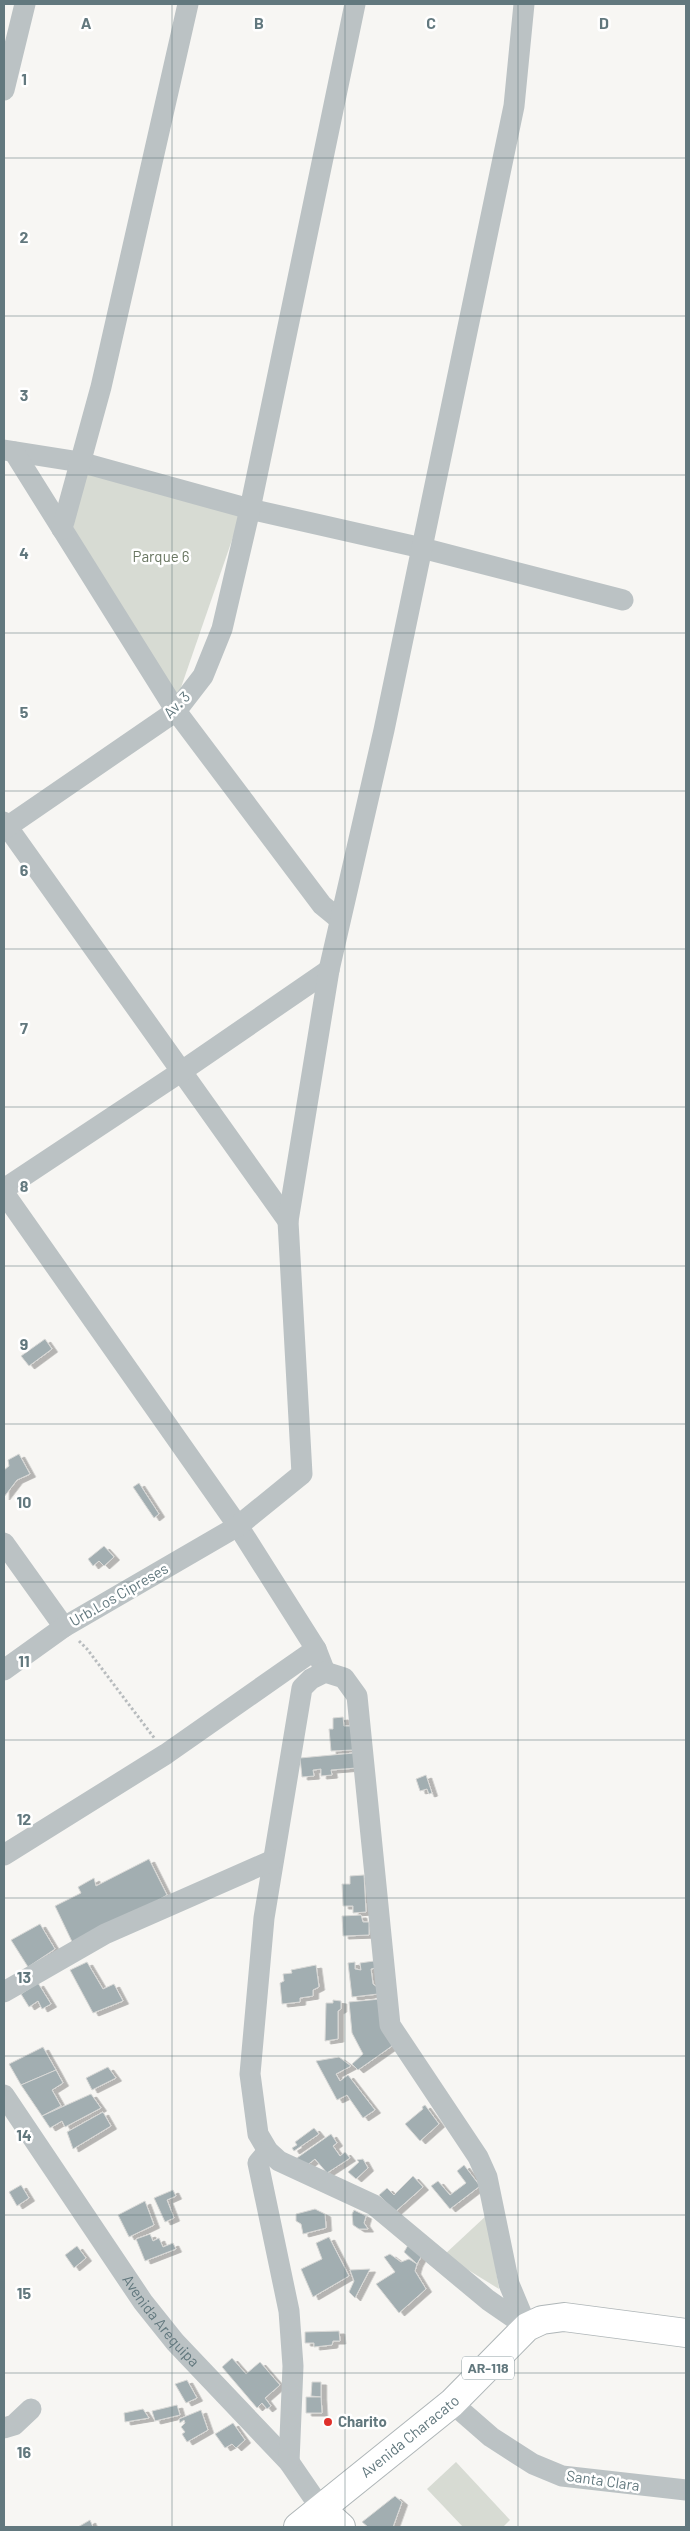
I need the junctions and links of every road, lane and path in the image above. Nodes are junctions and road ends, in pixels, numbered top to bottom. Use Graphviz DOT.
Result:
graph roads {
  1 [pos="25,4"];
  2 [pos="188,4"];
  3 [pos="356,4"];
  4 [pos="524,4"];
  5 [pos="4,90"];
  6 [pos="9,451"];
  7 [pos="80,462"];
  8 [pos="250,508"];
  9 [pos="62,529"];
  10 [pos="422,548"];
  11 [pos="623,600"];
  12 [pos="176,711"];
  13 [pos="5,826"];
  14 [pos="340,919"];
  15 [pos="329,970"];
  16 [pos="182,1071"];
  17 [pos="4,1191"];
  18 [pos="288,1221"];
  19 [pos="238,1526"];
  20 [pos="4,1543"];
  21 [pos="64,1627"];
  22 [pos="316,1649"];
  23 [pos="4,1670"];
  24 [pos="325,1672"];
  25 [pos="166,1754"];
  26 [pos="4,1856"];
  27 [pos="273,1860"];
  28 [pos="4,1992"];
  29 [pos="4,2095"];
  30 [pos="268,2151"];
  31 [pos="527,2327"];
  32 [pos="686,2333"];
  33 [pos="452,2403"];
  34 [pos="31,2409"];
  35 [pos="4,2428"];
  36 [pos="289,2462"];
  37 [pos="686,2490"];
  38 [pos="332,2519"];
  39 [pos="298,2527"];
  1 -- 5 [label="street"];
  2 -- 7 [label="street"];
  3 -- 8 [label="street, Av. 3"];
  4 -- 10 [label="street"];
  6 -- 7 [label="street"];
  6 -- 9 [label="street"];
  7 -- 8 [label="street"];
  7 -- 9 [label="street"];
  8 -- 10 [label="street"];
  8 -- 12 [label="street, Av. 3"];
  9 -- 12 [label="street"];
  10 -- 11 [label="street"];
  10 -- 14 [label="street"];
  12 -- 13 [label="street, Av. 3"];
  12 -- 14 [label="street"];
  13 -- 16 [label="street"];
  14 -- 15 [label="street"];
  15 -- 16 [label="street"];
  15 -- 18 [label="street"];
  16 -- 17 [label="street"];
  16 -- 18 [label="street"];
  17 -- 19 [label="street"];
  18 -- 19 [label="street, Urb.Los Cipreses"];
  19 -- 21 [label="street, Urb.Los Cipreses"];
  19 -- 22 [label="street"];
  20 -- 21 [label="street"];
  21 -- 23 [label="street, Urb.Los Cipreses"];
  21 -- 25 [label="path"];
  22 -- 24 [label="street"];
  22 -- 25 [label="street"];
  24 -- 27 [label="street"];
  24 -- 31 [label="street"];
  25 -- 26 [label="street"];
  27 -- 28 [label="street"];
  27 -- 30 [label="street"];
  29 -- 36 [label="street, Avenida Arequipa"];
  30 -- 31 [label="street"];
  30 -- 36 [label="street"];
  31 -- 32 [label="main road, Avenida Characato / AR-118"];
  31 -- 33 [label="main road, Avenida Characato / AR-118"];
  33 -- 37 [label="street, Santa Clara"];
  33 -- 38 [label="main road, Avenida Characato / AR-118"];
  34 -- 35 [label="street"];
  36 -- 38 [label="street, Avenida Arequipa"];
  38 -- 39 [label="main road, Avenida Characato / AR-118"];
}
